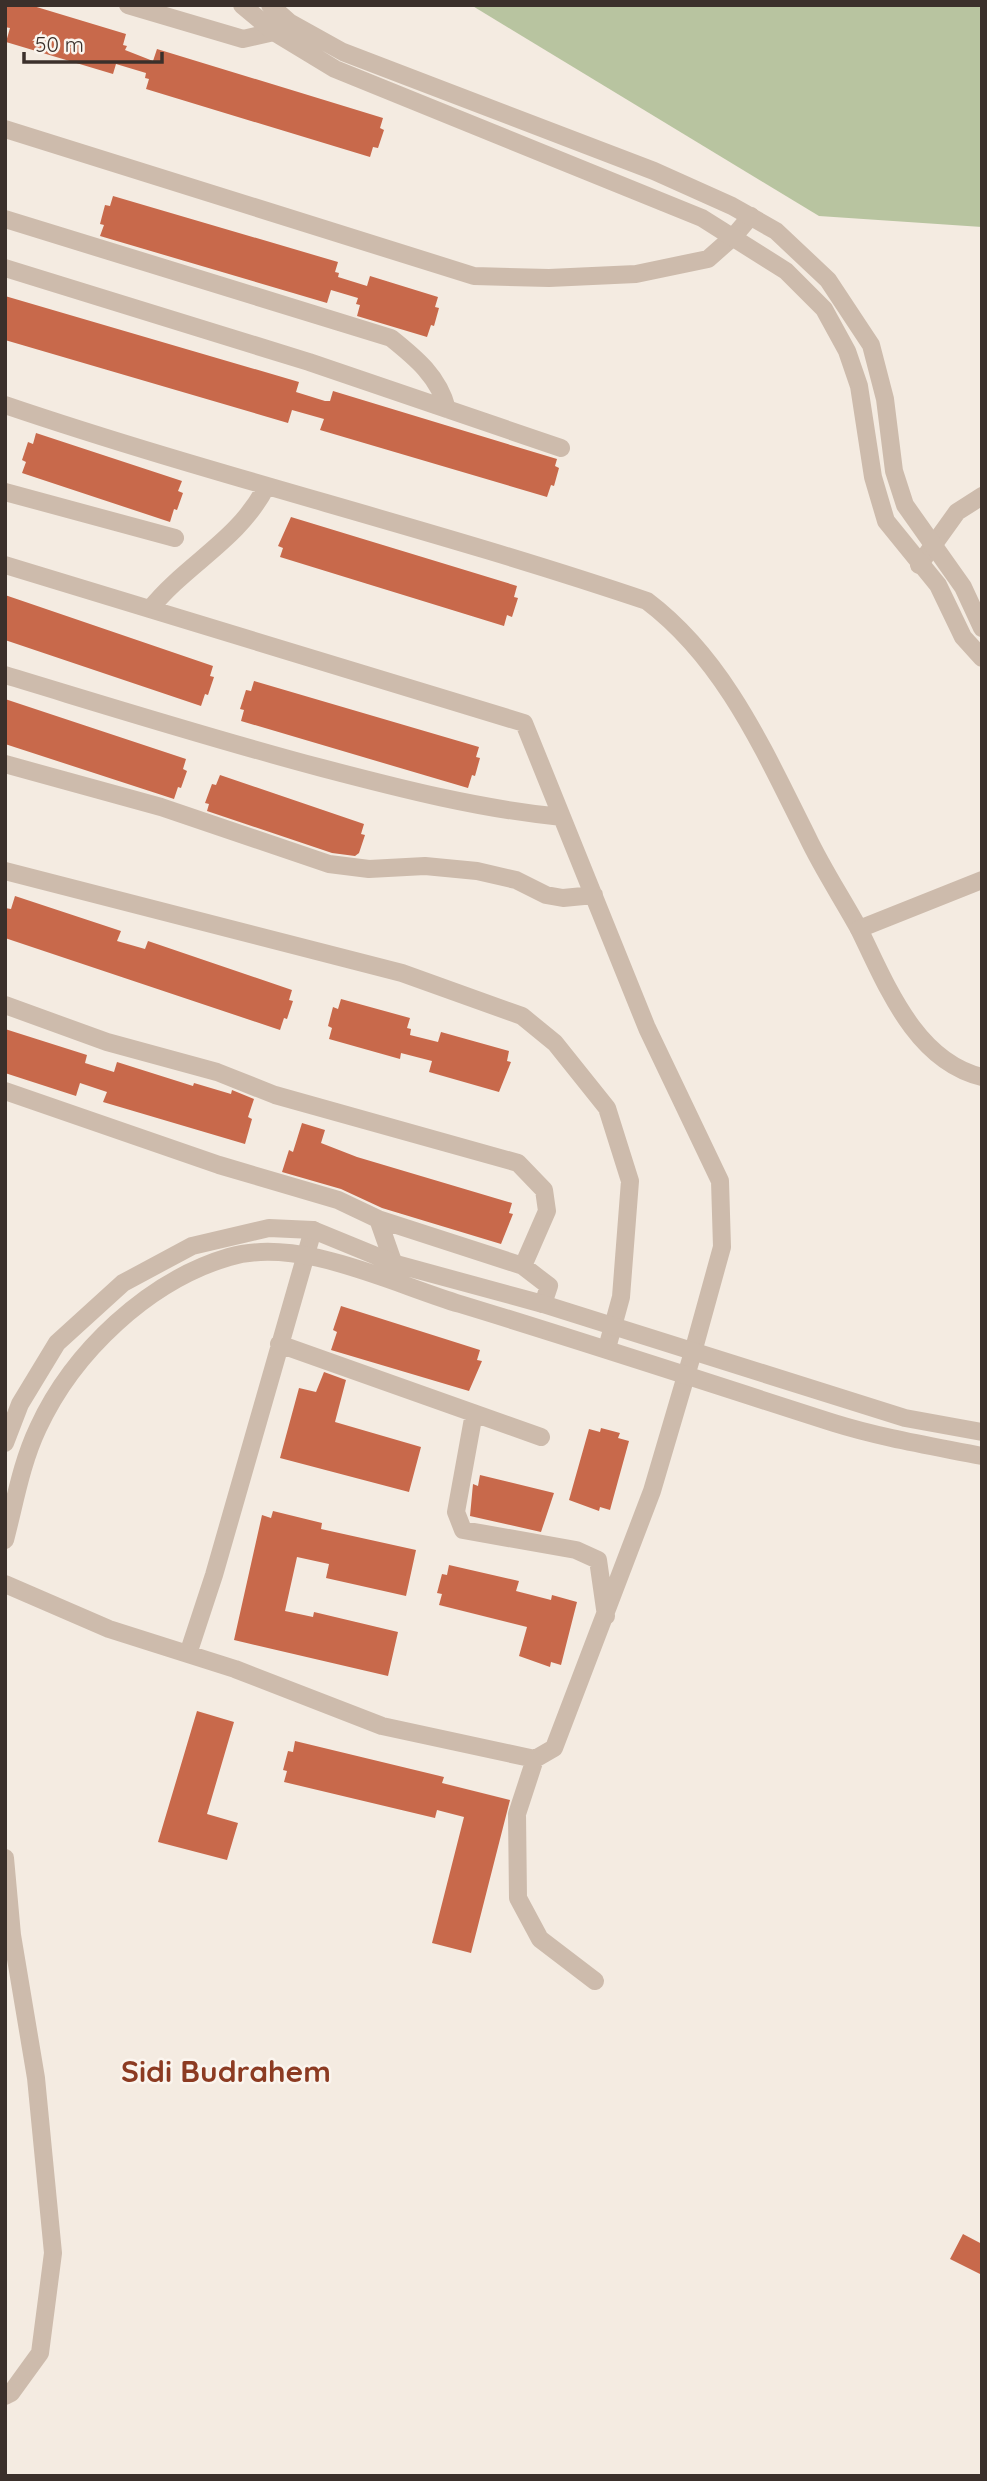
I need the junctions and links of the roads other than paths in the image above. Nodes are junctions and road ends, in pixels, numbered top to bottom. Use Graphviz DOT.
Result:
graph roads {
  1 [pos="128,5"];
  2 [pos="242,5"];
  3 [pos="270,5"];
  4 [pos="282,27"];
  5 [pos="5,129"];
  6 [pos="751,216"];
  7 [pos="5,219"];
  8 [pos="734,236"];
  9 [pos="5,268"];
  10 [pos="5,405"];
  11 [pos="447,409"];
  12 [pos="561,448"];
  13 [pos="266,487"];
  14 [pos="5,492"];
  15 [pos="982,496"];
  16 [pos="175,538"];
  17 [pos="932,544"];
  18 [pos="5,565"];
  19 [pos="919,565"];
  20 [pos="150,609"];
  21 [pos="982,628"];
  22 [pos="982,657"];
  23 [pos="5,676"];
  24 [pos="5,764"];
  25 [pos="562,817"];
  26 [pos="5,872"];
  27 [pos="982,880"];
  28 [pos="594,895"];
  29 [pos="859,929"];
  30 [pos="5,1004"];
  31 [pos="982,1076"];
  32 [pos="5,1091"];
  33 [pos="378,1219"];
  34 [pos="313,1230"];
  35 [pos="306,1257"];
  36 [pos="397,1264"];
  37 [pos="523,1266"];
  38 [pos="400,1285"];
  39 [pos="543,1304"];
  40 [pos="613,1326"];
  41 [pos="279,1344"];
  42 [pos="607,1348"];
  43 [pos="693,1352"];
  44 [pos="686,1373"];
  45 [pos="474,1413"];
  46 [pos="982,1432"];
  47 [pos="541,1437"];
  48 [pos="5,1443"];
  49 [pos="982,1456"];
  50 [pos="5,1540"];
  51 [pos="5,1584"];
  52 [pos="606,1617"];
  53 [pos="188,1654"];
  54 [pos="535,1759"];
  55 [pos="5,1858"];
  56 [pos="595,1981"];
  57 [pos="5,2396"];
  1 -- 4 [label="street"];
  2 -- 4 [label="street"];
  3 -- 4 [label="street"];
  4 -- 6 [label="street"];
  4 -- 8 [label="street"];
  5 -- 8 [label="street"];
  6 -- 8 [label="street"];
  6 -- 17 [label="street"];
  7 -- 11 [label="street"];
  8 -- 19 [label="street"];
  9 -- 11 [label="street"];
  10 -- 13 [label="street"];
  11 -- 12 [label="street"];
  13 -- 20 [label="street"];
  13 -- 29 [label="street"];
  14 -- 16 [label="street"];
  15 -- 17 [label="street"];
  17 -- 19 [label="street"];
  17 -- 21 [label="street"];
  18 -- 20 [label="street"];
  19 -- 22 [label="street"];
  20 -- 25 [label="street"];
  23 -- 25 [label="street"];
  24 -- 28 [label="street"];
  25 -- 28 [label="street"];
  26 -- 40 [label="street"];
  27 -- 29 [label="street"];
  28 -- 43 [label="street"];
  29 -- 31 [label="street"];
  30 -- 37 [label="street"];
  32 -- 33 [label="street"];
  33 -- 36 [label="street"];
  33 -- 37 [label="street"];
  34 -- 35 [label="street"];
  34 -- 36 [label="street"];
  34 -- 48 [label="street"];
  35 -- 38 [label="street"];
  35 -- 41 [label="street"];
  35 -- 50 [label="street"];
  36 -- 38 [label="street"];
  36 -- 39 [label="street"];
  37 -- 39 [label="street"];
  38 -- 42 [label="street"];
  39 -- 40 [label="street"];
  40 -- 42 [label="street"];
  40 -- 43 [label="street"];
  41 -- 45 [label="street"];
  41 -- 53 [label="street"];
  42 -- 44 [label="street"];
  43 -- 44 [label="street"];
  43 -- 46 [label="street"];
  44 -- 49 [label="street"];
  44 -- 52 [label="street"];
  45 -- 47 [label="street"];
  45 -- 52 [label="street"];
  51 -- 53 [label="street"];
  52 -- 54 [label="street"];
  53 -- 54 [label="street"];
  54 -- 56 [label="street"];
  55 -- 57 [label="street"];
}
